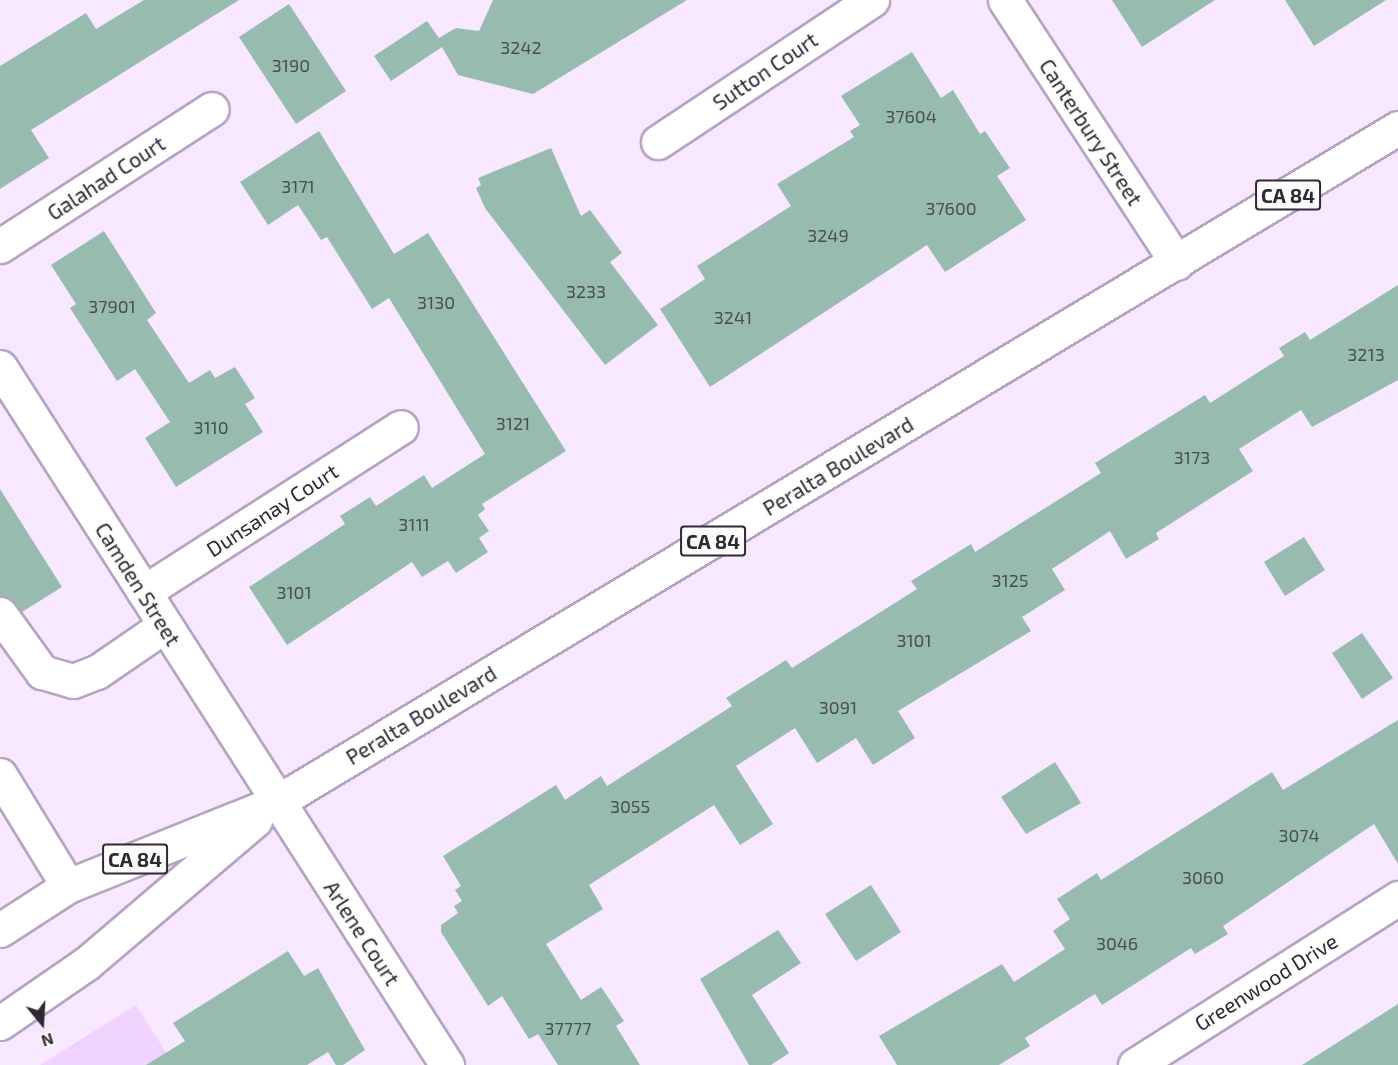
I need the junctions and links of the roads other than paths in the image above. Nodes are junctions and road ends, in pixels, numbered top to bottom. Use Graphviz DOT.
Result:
graph roads {
  1 [pos="872,0"];
  2 [pos="1005,0"];
  3 [pos="212,109"];
  4 [pos="1398,128"];
  5 [pos="658,142"];
  6 [pos="0,246"];
  7 [pos="1177,263"];
  8 [pos="0,367"];
  9 [pos="401,428"];
  10 [pos="144,592"];
  11 [pos="0,614"];
  12 [pos="164,626"];
  13 [pos="0,775"];
  14 [pos="277,802"];
  15 [pos="68,886"];
  16 [pos="1398,898"];
  17 [pos="0,930"];
  18 [pos="0,1023"];
  19 [pos="447,1065"];
  20 [pos="1135,1065"];
  1 -- 5 [label="street, Sutton Court"];
  2 -- 7 [label="street, Canterbury Street"];
  3 -- 6 [label="street, Galahad Court"];
  4 -- 7 [label="street, Peralta Boulevard / CA 84"];
  7 -- 14 [label="street, Peralta Boulevard / CA 84"];
  8 -- 10 [label="street, Camden Street"];
  9 -- 10 [label="street, Dunsanay Court"];
  10 -- 12 [label="street, Camden Street"];
  11 -- 12 [label="street"];
  12 -- 14 [label="street, Camden Street"];
  13 -- 15 [label="street"];
  14 -- 15 [label="street, Peralta Boulevard / CA 84"];
  14 -- 18 [label="street, Peralta Boulevard / CA 84"];
  14 -- 19 [label="street, Arlene Court"];
  15 -- 17 [label="street, Peralta Boulevard / CA 84"];
  16 -- 20 [label="street, Greenwood Drive"];
}
